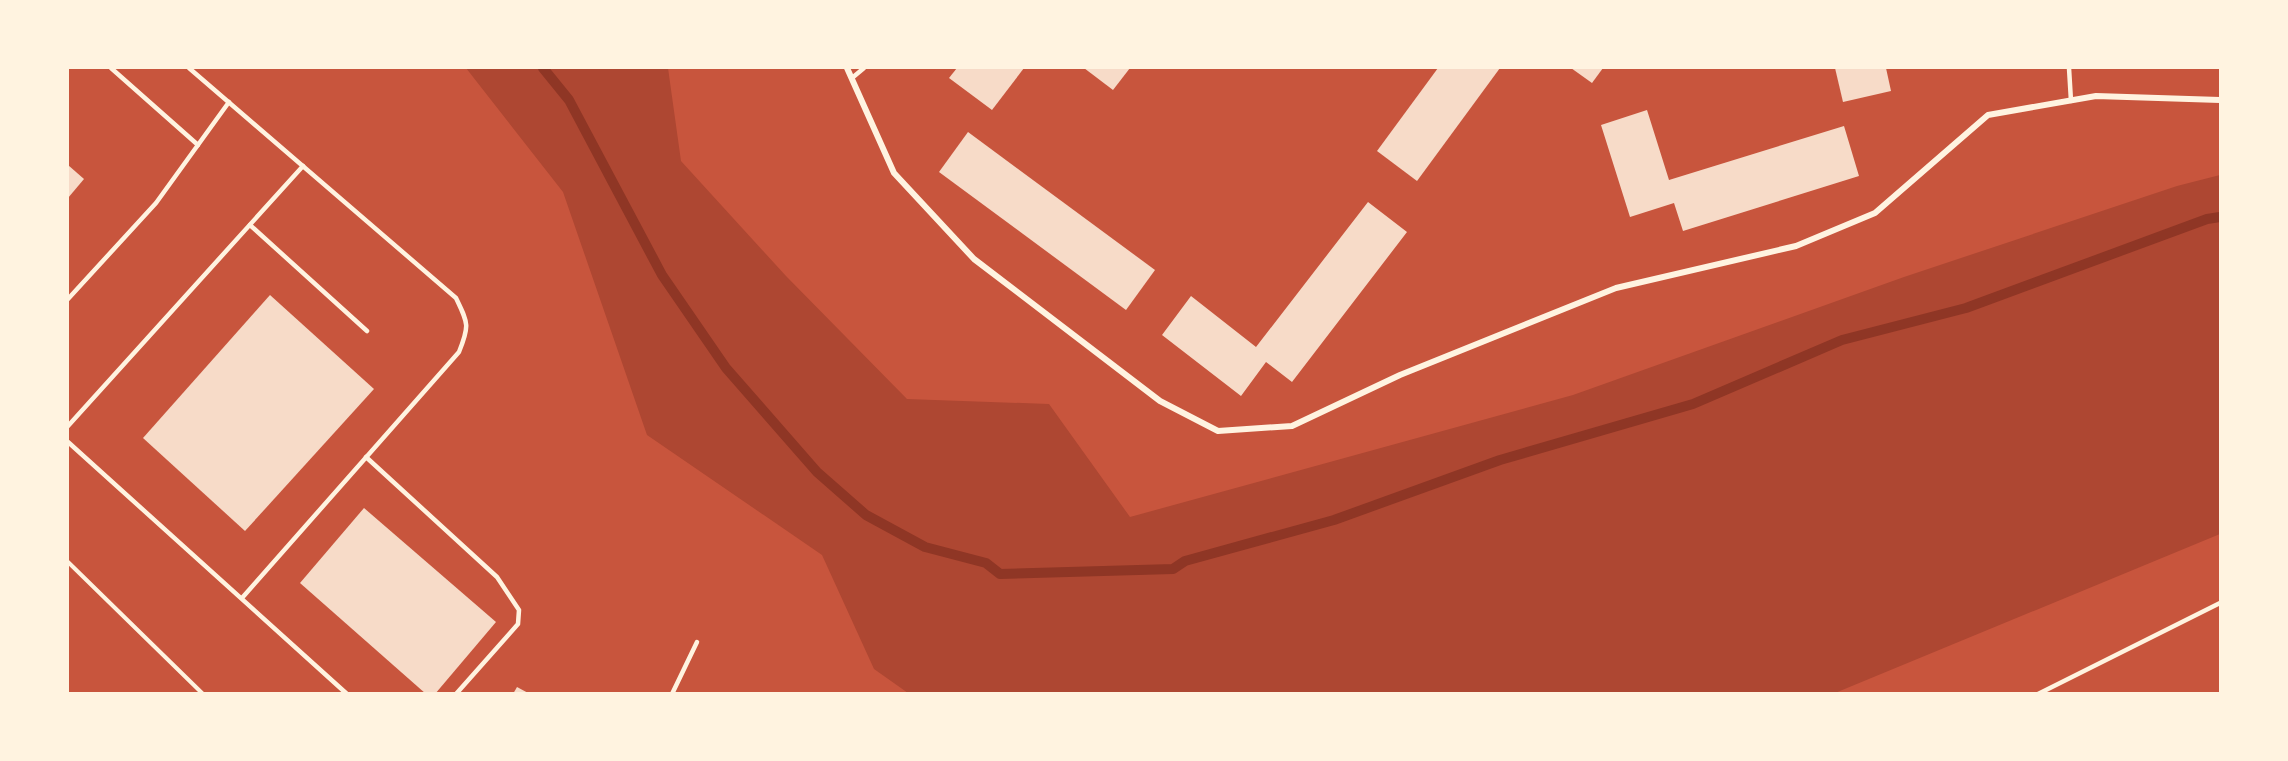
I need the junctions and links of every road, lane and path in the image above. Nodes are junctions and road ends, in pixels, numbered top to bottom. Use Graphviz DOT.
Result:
graph roads {
  1 [pos="111,68"];
  2 [pos="189,68"];
  3 [pos="847,68"];
  4 [pos="864,68"];
  5 [pos="2069,68"];
  6 [pos="852,78"];
  7 [pos="2071,100"];
  8 [pos="2220,100"];
  9 [pos="229,102"];
  10 [pos="198,145"];
  11 [pos="303,166"];
  12 [pos="250,225"];
  13 [pos="68,298"];
  14 [pos="367,331"];
  15 [pos="68,426"];
  16 [pos="68,442"];
  17 [pos="366,457"];
  18 [pos="68,562"];
  19 [pos="242,598"];
  20 [pos="2220,603"];
  21 [pos="697,642"];
  22 [pos="203,693"];
  23 [pos="346,693"];
  24 [pos="456,693"];
  25 [pos="672,693"];
  26 [pos="2038,693"];
  1 -- 10 [label="lane"];
  2 -- 9 [label="lane"];
  3 -- 6 [label="street"];
  4 -- 6 [label="lane"];
  5 -- 7 [label="lane"];
  6 -- 7 [label="street"];
  7 -- 8 [label="street"];
  9 -- 10 [label="lane"];
  9 -- 11 [label="lane"];
  10 -- 13 [label="lane"];
  11 -- 12 [label="lane"];
  11 -- 17 [label="lane"];
  12 -- 14 [label="lane"];
  12 -- 15 [label="lane"];
  16 -- 19 [label="lane"];
  17 -- 19 [label="lane"];
  17 -- 24 [label="lane"];
  18 -- 22 [label="path"];
  19 -- 23 [label="lane"];
  20 -- 26 [label="lane"];
  21 -- 25 [label="lane"];
}
